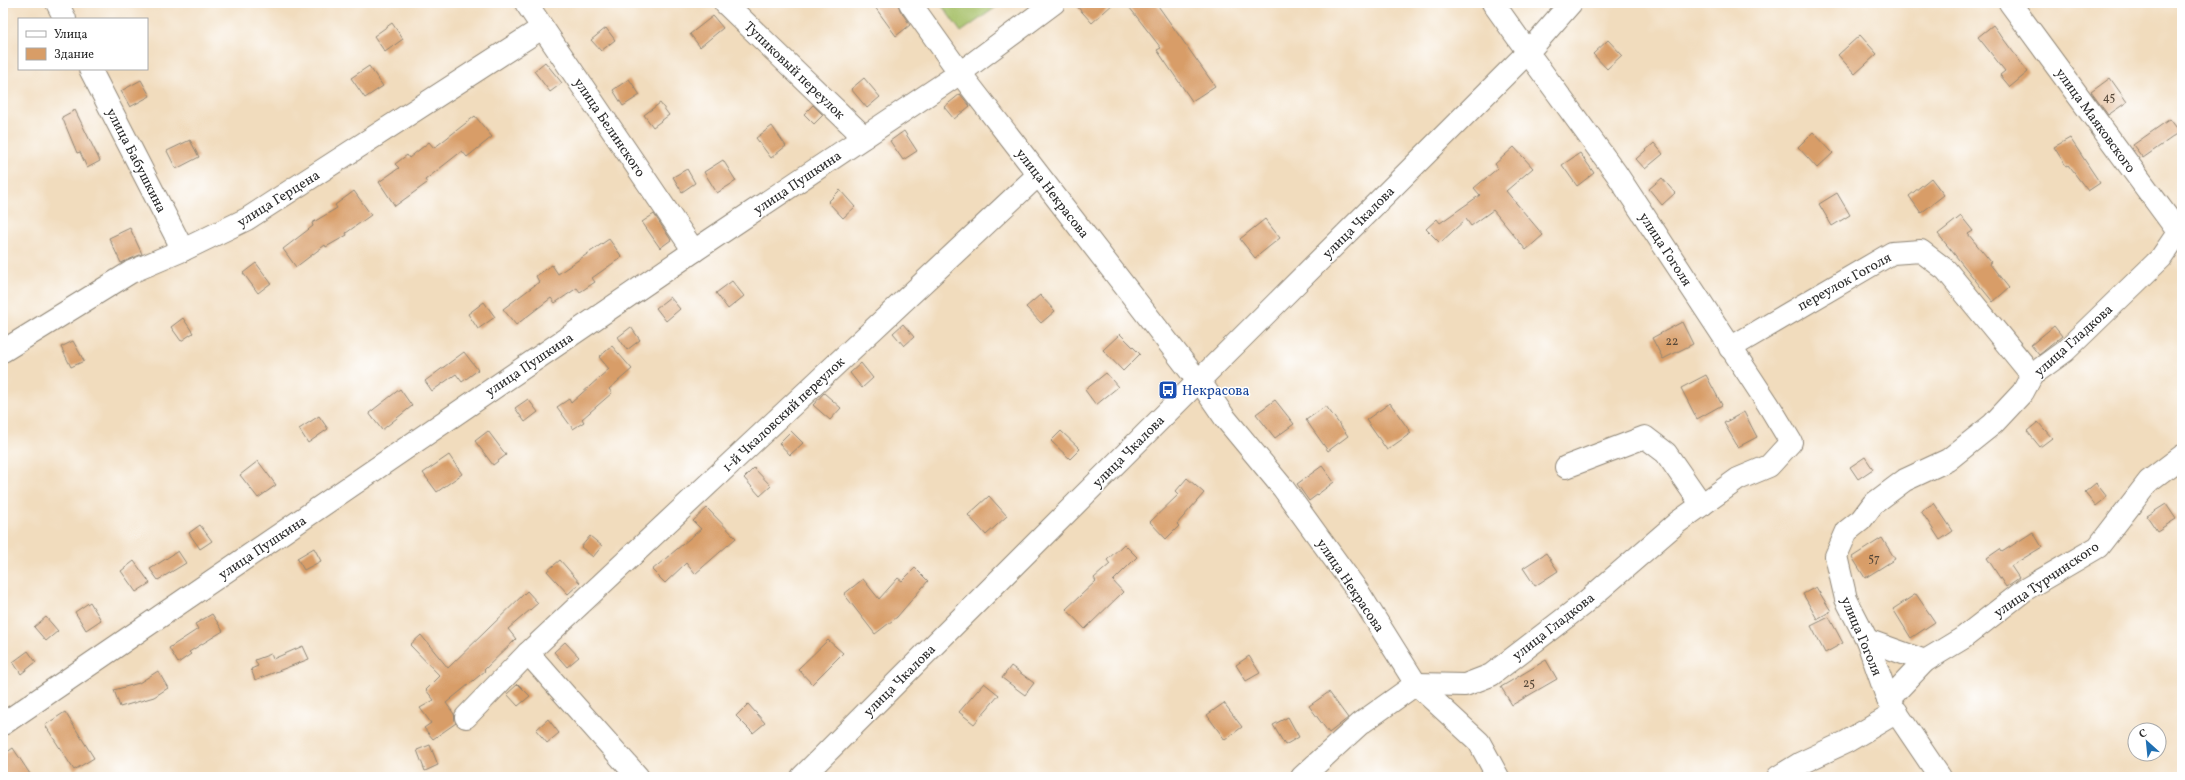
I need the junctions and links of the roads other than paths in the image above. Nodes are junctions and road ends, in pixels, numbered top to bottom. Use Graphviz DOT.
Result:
graph roads {
  1 [pos="57,3"];
  2 [pos="526,3"];
  3 [pos="725,3"];
  4 [pos="910,3"];
  5 [pos="1054,3"];
  6 [pos="1493,3"];
  7 [pos="1571,3"];
  8 [pos="1585,3"];
  9 [pos="2010,3"];
  10 [pos="64,18"];
  11 [pos="542,28"];
  12 [pos="1531,56"];
  13 [pos="91,70"];
  14 [pos="960,73"];
  15 [pos="864,137"];
  16 [pos="1038,175"];
  17 [pos="2181,232"];
  18 [pos="183,250"];
  19 [pos="694,251"];
  20 [pos="1730,348"];
  21 [pos="3,351"];
  22 [pos="2032,375"];
  23 [pos="1202,385"];
  24 [pos="1791,442"];
  25 [pos="2182,456"];
  26 [pos="1566,466"];
  27 [pos="1702,505"];
  28 [pos="1836,556"];
  29 [pos="1867,640"];
  30 [pos="528,653"];
  31 [pos="1925,661"];
  32 [pos="1416,684"];
  33 [pos="1893,706"];
  34 [pos="466,716"];
  35 [pos="3,724"];
  36 [pos="638,777"];
  37 [pos="802,777"];
  38 [pos="816,777"];
  39 [pos="1302,777"];
  40 [pos="1498,777"];
  41 [pos="1778,777"];
  42 [pos="1940,777"];
  1 -- 10 [label="street"];
  2 -- 11 [label="street, улица Белинского"];
  3 -- 15 [label="street, Тупиковый переулок"];
  4 -- 14 [label="street, улица Некрасова"];
  5 -- 14 [label="street, улица Пушкина"];
  6 -- 12 [label="street, улица Гоголя"];
  7 -- 12 [label="street, улица Чкалова"];
  8 -- 12 [label="street, улица Чкалова"];
  9 -- 17 [label="street, улица Маяковского"];
  11 -- 18 [label="street, улица Герцена"];
  11 -- 19 [label="street, улица Белинского"];
  12 -- 20 [label="street, улица Гоголя"];
  12 -- 23 [label="street, улица Чкалова"];
  13 -- 18 [label="street, улица Бабушкина"];
  14 -- 15 [label="street, улица Пушкина"];
  14 -- 16 [label="street, улица Некрасова"];
  15 -- 19 [label="street, улица Пушкина"];
  16 -- 23 [label="street, улица Некрасова"];
  16 -- 30 [label="street, 1-й Чкаловский переулок"];
  17 -- 22 [label="street, улица Гладкова"];
  18 -- 21 [label="street, улица Герцена"];
  19 -- 35 [label="street, улица Пушкина"];
  20 -- 22 [label="street, переулок Гоголя"];
  20 -- 24 [label="street, улица Гоголя"];
  22 -- 28 [label="street, улица Гладкова"];
  23 -- 32 [label="street, улица Некрасова"];
  23 -- 37 [label="street, улица Чкалова"];
  23 -- 38 [label="street, улица Чкалова"];
  24 -- 27 [label="street, улица Гладкова"];
  25 -- 31 [label="street, улица Турчинского"];
  26 -- 27 [label="street"];
  27 -- 32 [label="street, улица Гладкова"];
  28 -- 29 [label="street, улица Гоголя"];
  29 -- 31 [label="street"];
  29 -- 33 [label="street, улица Гоголя"];
  30 -- 34 [label="street, 1-й Чкаловский переулок"];
  30 -- 36 [label="street"];
  31 -- 33 [label="street, улица Турчинского"];
  32 -- 39 [label="street"];
  32 -- 40 [label="street, улица Некрасова"];
  33 -- 41 [label="street"];
  33 -- 42 [label="street, улица Гоголя"];
}
